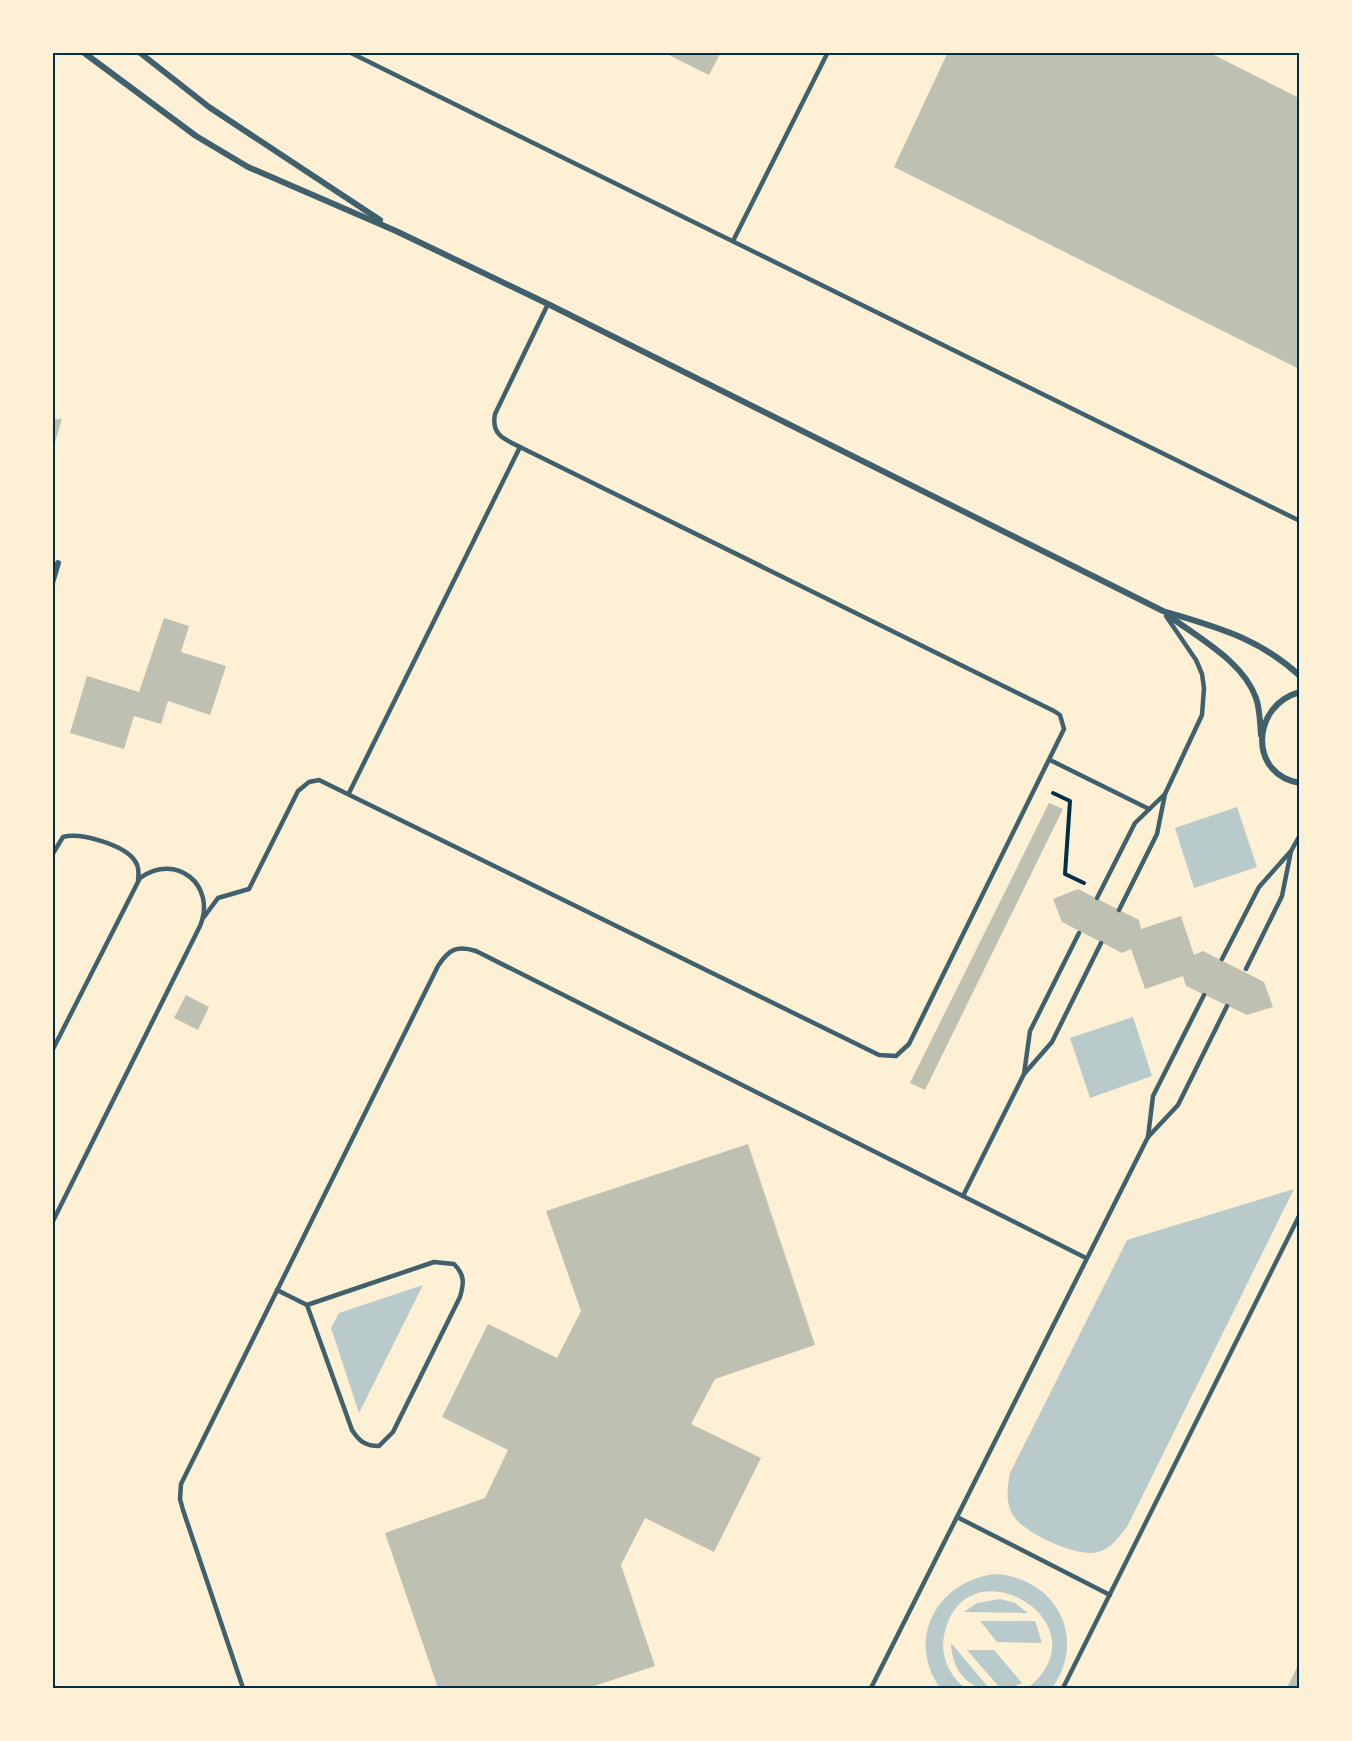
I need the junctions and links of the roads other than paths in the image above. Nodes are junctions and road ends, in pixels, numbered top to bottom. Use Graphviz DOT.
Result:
graph roads {
  1 [pos="83,52"];
  2 [pos="139,52"];
  3 [pos="349,52"];
  4 [pos="828,52"];
  5 [pos="396,231"];
  6 [pos="733,241"];
  7 [pos="548,304"];
  8 [pos="520,447"];
  9 [pos="1299,521"];
  10 [pos="58,563"];
  11 [pos="52,583"];
  12 [pos="1163,611"];
  13 [pos="1299,675"];
  14 [pos="1299,692"];
  15 [pos="1261,735"];
  16 [pos="1050,760"];
  17 [pos="1299,783"];
  18 [pos="349,793"];
  19 [pos="1165,794"];
  20 [pos="1149,809"];
  21 [pos="1299,835"];
  22 [pos="1291,851"];
  23 [pos="52,855"];
  24 [pos="136,885"];
  25 [pos="1097,898"];
  26 [pos="1119,910"];
  27 [pos="204,917"];
  28 [pos="1079,933"];
  29 [pos="1101,943"];
  30 [pos="1222,959"];
  31 [pos="1246,969"];
  32 [pos="1204,995"];
  33 [pos="1227,1006"];
  34 [pos="52,1051"];
  35 [pos="1024,1074"];
  36 [pos="1148,1137"];
  37 [pos="963,1196"];
  38 [pos="1299,1214"];
  39 [pos="52,1223"];
  40 [pos="1086,1258"];
  41 [pos="277,1290"];
  42 [pos="307,1305"];
  43 [pos="957,1517"];
  44 [pos="1110,1595"];
  45 [pos="243,1689"];
  46 [pos="871,1689"];
  47 [pos="1063,1689"];
  1 -- 5 [label="street"];
  2 -- 5 [label="street"];
  3 -- 6 [label="lane"];
  4 -- 6 [label="lane"];
  5 -- 7 [label="street"];
  6 -- 9 [label="lane"];
  7 -- 8 [label="lane"];
  7 -- 12 [label="street"];
  8 -- 16 [label="lane"];
  8 -- 18 [label="lane"];
  10 -- 11 [label="street"];
  12 -- 13 [label="street"];
  12 -- 15 [label="street"];
  12 -- 19 [label="lane"];
  14 -- 15 [label="street"];
  15 -- 17 [label="street"];
  16 -- 18 [label="lane"];
  16 -- 20 [label="lane"];
  18 -- 27 [label="lane"];
  19 -- 20 [label="lane"];
  19 -- 26 [label="lane"];
  20 -- 25 [label="lane"];
  21 -- 22 [label="lane"];
  22 -- 30 [label="lane"];
  22 -- 31 [label="lane"];
  23 -- 24 [label="lane"];
  24 -- 27 [label="lane"];
  24 -- 34 [label="lane"];
  27 -- 39 [label="lane"];
  28 -- 35 [label="lane"];
  29 -- 35 [label="lane"];
  32 -- 36 [label="lane"];
  33 -- 36 [label="lane"];
  35 -- 37 [label="lane"];
  36 -- 40 [label="lane"];
  37 -- 40 [label="lane"];
  37 -- 41 [label="lane"];
  38 -- 44 [label="lane"];
  40 -- 43 [label="lane"];
  41 -- 42 [label="lane"];
  41 -- 45 [label="lane"];
  42 -- 42 [label="lane"];
  43 -- 44 [label="lane"];
  43 -- 46 [label="lane"];
  44 -- 47 [label="lane"];
}
